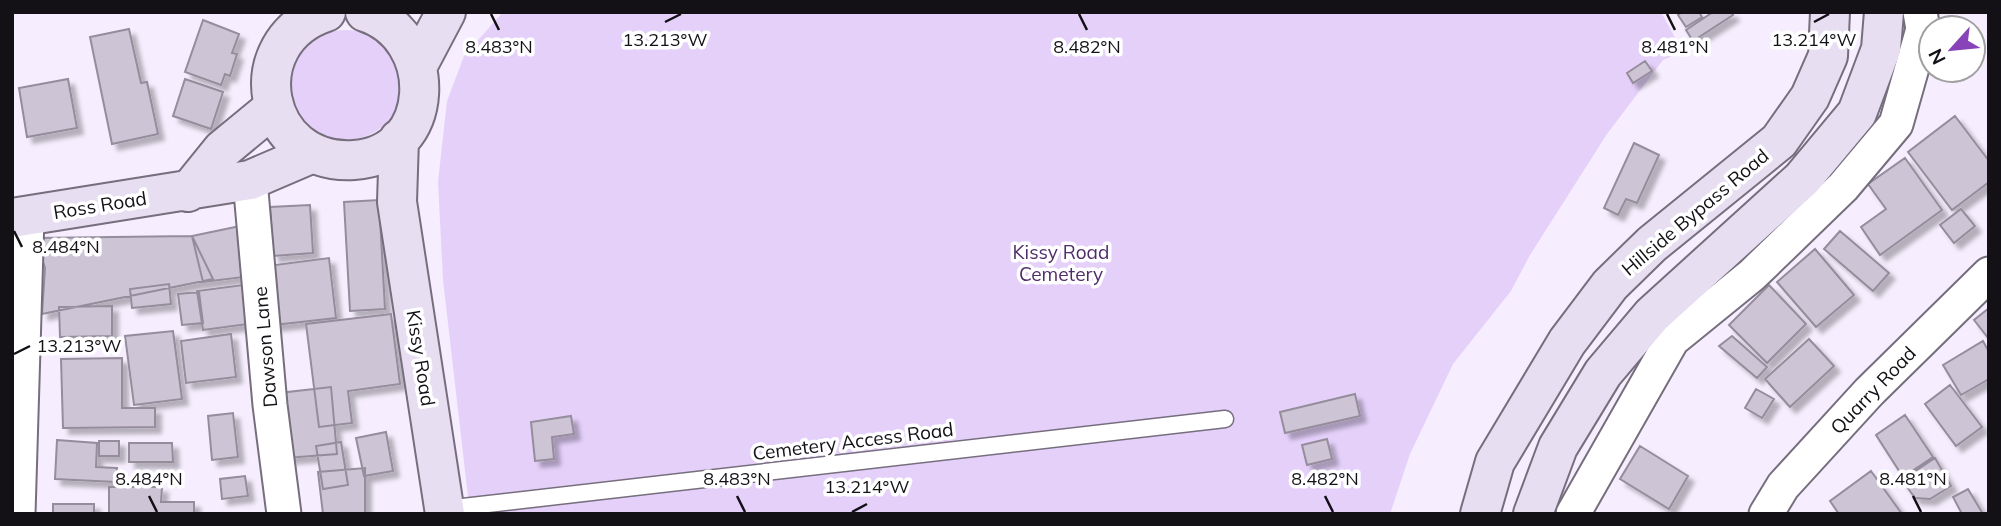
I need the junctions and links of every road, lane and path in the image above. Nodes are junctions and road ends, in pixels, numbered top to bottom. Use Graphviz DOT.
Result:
graph roads {
  1 [pos="324,12"];
  2 [pos="446,12"];
  3 [pos="1830,12"];
  4 [pos="1884,12"];
  5 [pos="1920,12"];
  6 [pos="385,15"];
  7 [pos="418,65"];
  8 [pos="274,107"];
  9 [pos="399,139"];
  10 [pos="313,153"];
  11 [pos="356,160"];
  12 [pos="250,180"];
  13 [pos="188,192"];
  14 [pos="397,202"];
  15 [pos="20,217"];
  16 [pos="1989,274"];
  17 [pos="1225,419"];
  18 [pos="445,511"];
  19 [pos="18,514"];
  20 [pos="284,514"];
  21 [pos="1480,514"];
  22 [pos="1533,514"];
  23 [pos="1573,514"];
  24 [pos="1766,514"];
  1 -- 8 [label="main road"];
  2 -- 7 [label="main road"];
  3 -- 21 [label="main road, Hillside Bypass Road"];
  4 -- 22 [label="main road"];
  5 -- 23 [label="street"];
  6 -- 7 [label="main road"];
  7 -- 9 [label="main road"];
  8 -- 10 [label="main road"];
  8 -- 13 [label="main road"];
  9 -- 11 [label="main road"];
  9 -- 14 [label="main road, Kissy Road"];
  10 -- 11 [label="main road"];
  10 -- 12 [label="main road, Ross Road"];
  11 -- 14 [label="main road"];
  12 -- 13 [label="main road, Ross Road"];
  12 -- 20 [label="street, Dawson Lane"];
  13 -- 15 [label="main road, Ross Road"];
  14 -- 18 [label="main road, Kissy Road"];
  15 -- 19 [label="street"];
  16 -- 24 [label="street, Quarry Road"];
  17 -- 18 [label="lane, Cemetery Access Road"];
}
